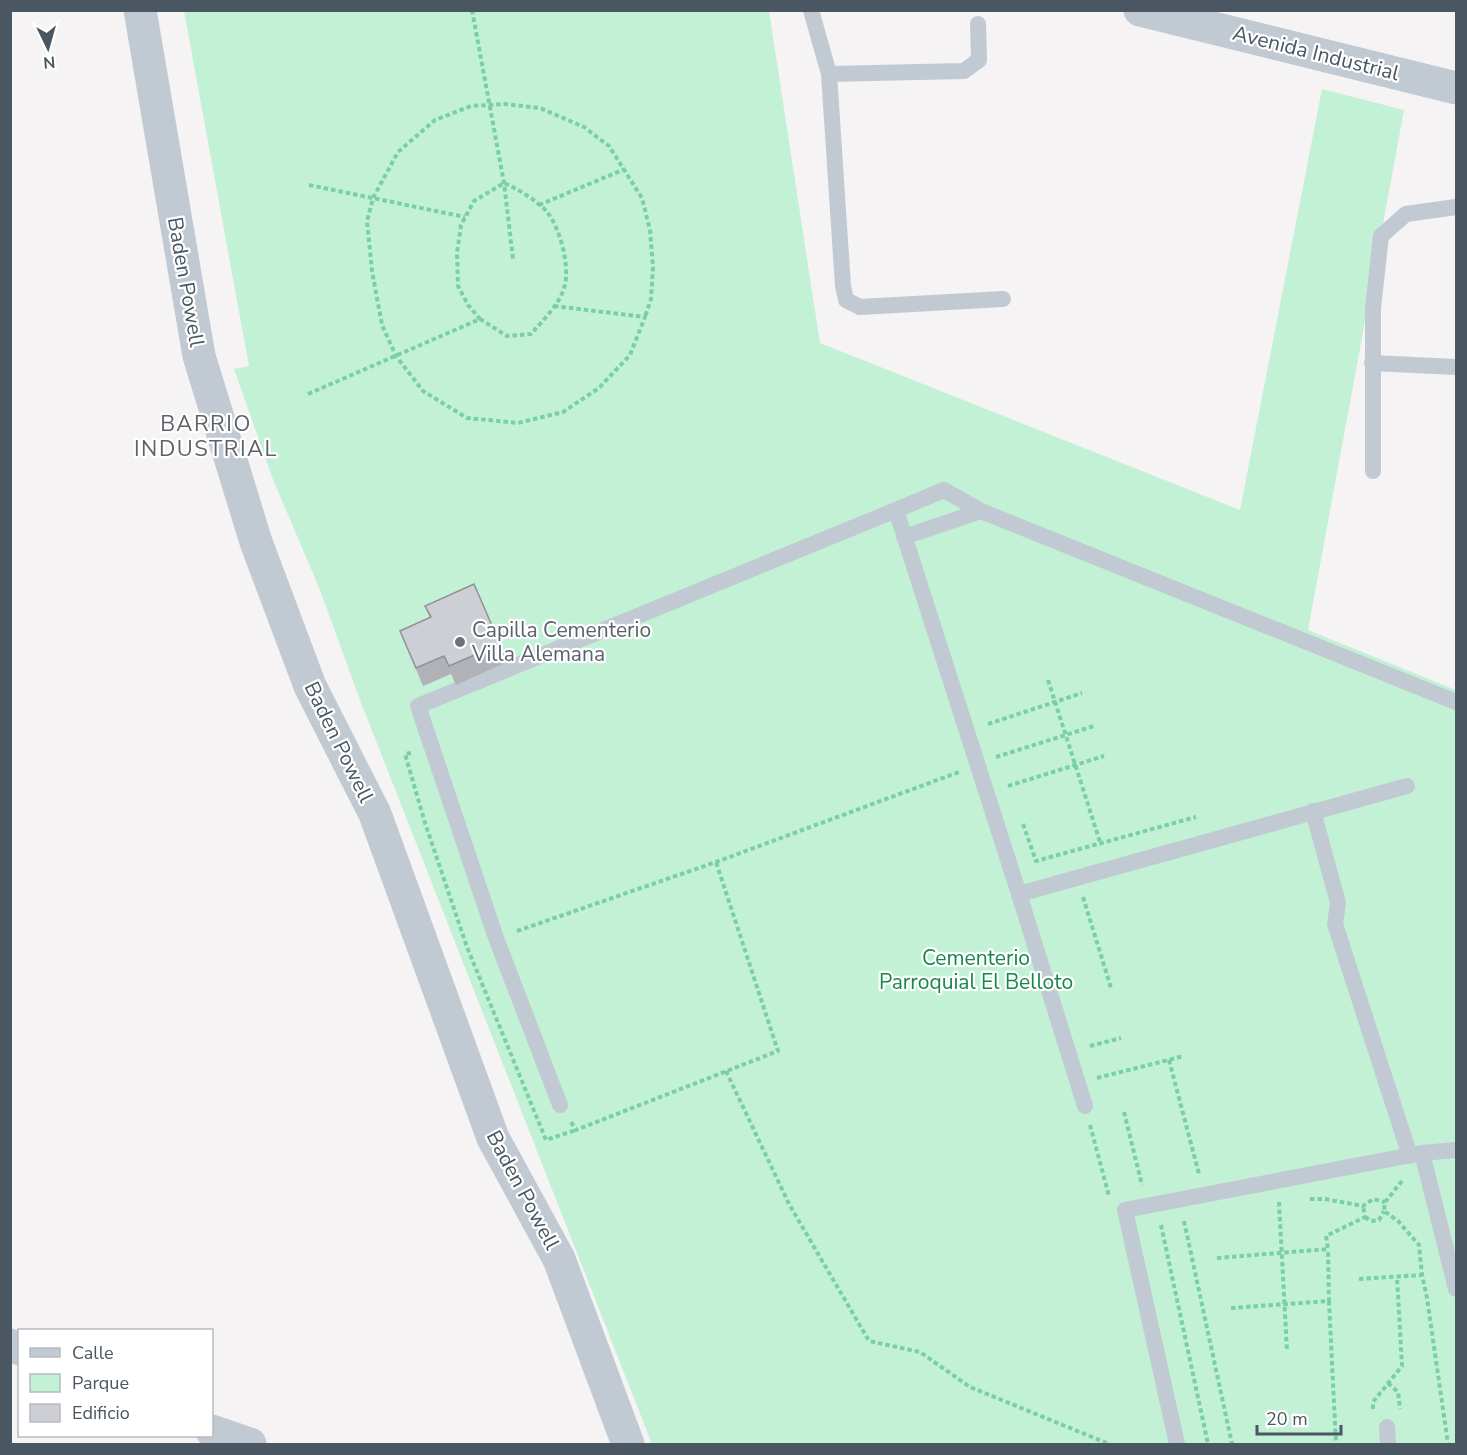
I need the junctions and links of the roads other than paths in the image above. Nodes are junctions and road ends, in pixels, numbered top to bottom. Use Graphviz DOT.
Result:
graph roads {
  1 [pos="140,10"];
  2 [pos="811,10"];
  3 [pos="1140,10"];
  4 [pos="978,24"];
  5 [pos="829,74"];
  6 [pos="1456,88"];
  7 [pos="1456,207"];
  8 [pos="1003,299"];
  9 [pos="1372,363"];
  10 [pos="1456,367"];
  11 [pos="1373,471"];
  12 [pos="896,510"];
  13 [pos="981,511"];
  14 [pos="904,537"];
  15 [pos="1456,702"];
  16 [pos="1407,786"];
  17 [pos="1313,811"];
  18 [pos="1019,894"];
  19 [pos="560,1105"];
  20 [pos="1084,1106"];
  21 [pos="1456,1150"];
  22 [pos="1416,1154"];
  23 [pos="1456,1289"];
  24 [pos="1387,1427"];
  25 [pos="213,1431"];
  26 [pos="249,1444"];
  27 [pos="628,1444"];
  28 [pos="1178,1444"];
  29 [pos="1388,1444"];
  1 -- 27 [label="street, Baden Powell"];
  2 -- 5 [label="lane"];
  3 -- 6 [label="street, Avenida Industrial"];
  4 -- 5 [label="lane"];
  5 -- 8 [label="lane"];
  7 -- 9 [label="lane"];
  9 -- 10 [label="lane"];
  9 -- 11 [label="lane"];
  12 -- 13 [label="lane"];
  12 -- 14 [label="lane"];
  12 -- 19 [label="lane"];
  13 -- 14 [label="lane"];
  13 -- 15 [label="lane"];
  14 -- 18 [label="lane"];
  16 -- 17 [label="lane"];
  17 -- 18 [label="lane"];
  17 -- 22 [label="lane"];
  18 -- 20 [label="lane"];
  21 -- 22 [label="lane"];
  22 -- 23 [label="lane"];
  22 -- 28 [label="lane"];
  24 -- 29 [label="lane"];
  25 -- 26 [label="street"];
}
